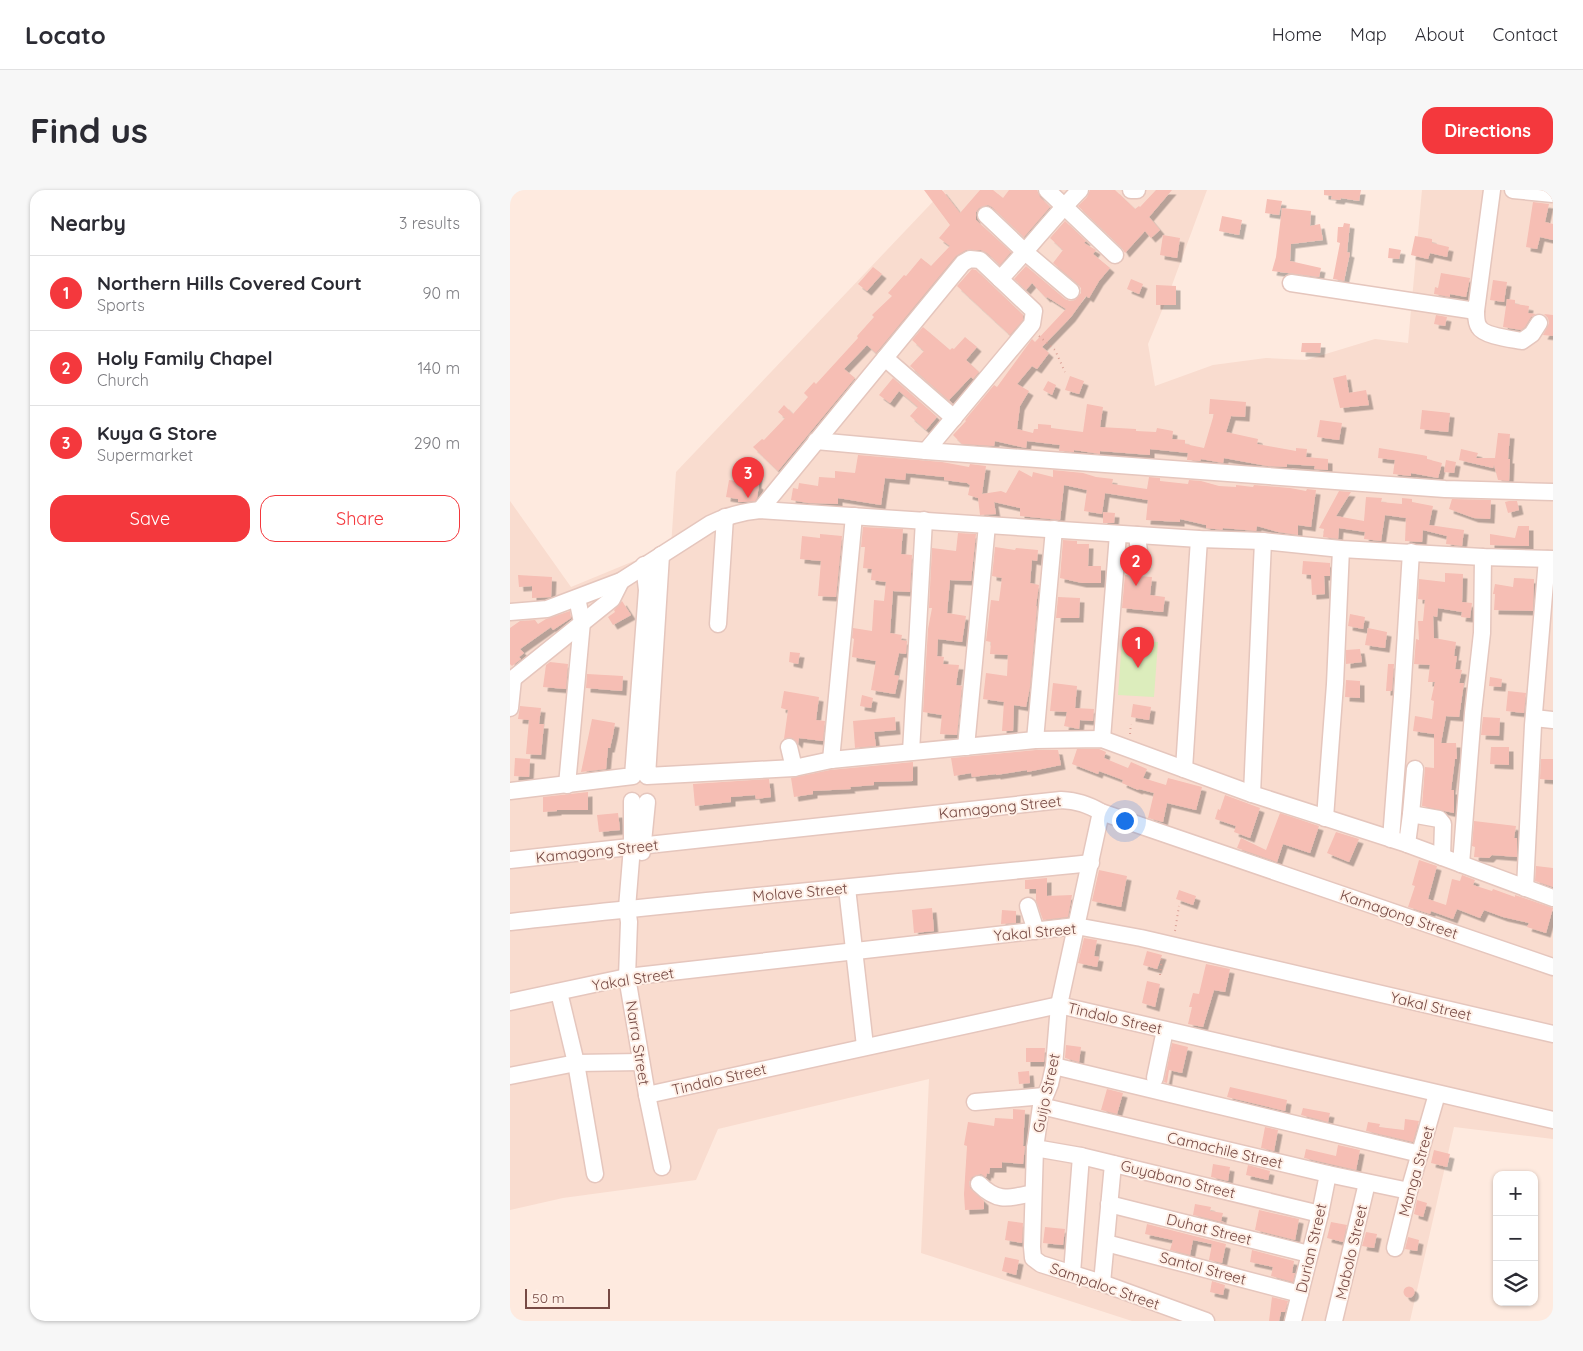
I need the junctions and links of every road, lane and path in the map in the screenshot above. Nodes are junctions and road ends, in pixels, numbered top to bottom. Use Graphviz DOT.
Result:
graph roads {
  1 [pos="1047,190"];
  2 [pos="1080,190"];
  3 [pos="1132,190"];
  4 [pos="1137,190"];
  5 [pos="1492,190"];
  6 [pos="1513,190"];
  7 [pos="1553,194"];
  8 [pos="1063,207"];
  9 [pos="986,215"];
  10 [pos="1025,252"];
  11 [pos="1115,254"];
  12 [pos="1000,279"];
  13 [pos="1291,283"];
  14 [pos="1071,291"];
  15 [pos="1476,310"];
  16 [pos="1539,323"];
  17 [pos="1029,328"];
  18 [pos="885,358"];
  19 [pos="1065,372"];
  20 [pos="954,418"];
  21 [pos="816,440"];
  22 [pos="926,451"];
  23 [pos="1553,492"];
  24 [pos="760,510"];
  25 [pos="854,516"];
  26 [pos="725,517"];
  27 [pos="924,520"];
  28 [pos="987,525"];
  29 [pos="1054,529"];
  30 [pos="1118,534"];
  31 [pos="1137,535"];
  32 [pos="1199,539"];
  33 [pos="1263,541"];
  34 [pos="1341,549"];
  35 [pos="1410,552"];
  36 [pos="662,555"];
  37 [pos="1483,557"];
  38 [pos="1550,559"];
  39 [pos="1140,560"];
  40 [pos="644,565"];
  41 [pos="621,581"];
  42 [pos="577,598"];
  43 [pos="510,612"];
  44 [pos="582,622"];
  45 [pos="718,624"];
  46 [pos="512,680"];
  47 [pos="510,708"];
  48 [pos="1534,718"];
  49 [pos="1553,720"];
  50 [pos="1102,739"];
  51 [pos="1035,740"];
  52 [pos="789,747"];
  53 [pos="966,747"];
  54 [pos="911,752"];
  55 [pos="831,760"];
  56 [pos="794,768"];
  57 [pos="1184,769"];
  58 [pos="1415,769"];
  59 [pos="640,776"];
  60 [pos="567,785"];
  61 [pos="510,791"];
  62 [pos="1252,794"];
  63 [pos="640,801"];
  64 [pos="1101,812"];
  65 [pos="1411,814"];
  66 [pos="1326,818"];
  67 [pos="1391,839"];
  68 [pos="1407,844"];
  69 [pos="637,847"];
  70 [pos="1442,857"];
  71 [pos="510,860"];
  72 [pos="1091,863"];
  73 [pos="1461,864"];
  74 [pos="847,888"];
  75 [pos="1525,888"];
  76 [pos="1553,898"];
  77 [pos="1028,906"];
  78 [pos="1179,906"];
  79 [pos="632,911"];
  80 [pos="510,922"];
  81 [pos="1076,926"];
  82 [pos="1036,931"];
  83 [pos="1168,945"];
  84 [pos="855,952"];
  85 [pos="1553,967"];
  86 [pos="1160,975"];
  87 [pos="627,977"];
  88 [pos="559,992"];
  89 [pos="510,1002"];
  90 [pos="1060,1005"];
  91 [pos="1165,1030"];
  92 [pos="1553,1034"];
  93 [pos="865,1046"];
  94 [pos="641,1062"];
  95 [pos="576,1063"];
  96 [pos="1054,1066"];
  97 [pos="510,1076"];
  98 [pos="1155,1078"];
  99 [pos="1437,1094"];
  100 [pos="647,1095"];
  101 [pos="1043,1101"];
  102 [pos="975,1102"];
  103 [pos="1553,1120"];
  104 [pos="1035,1148"];
  105 [pos="1420,1154"];
  106 [pos="1081,1156"];
  107 [pos="1113,1164"];
  108 [pos="662,1167"];
  109 [pos="595,1174"];
  110 [pos="1328,1174"];
  111 [pos="1367,1182"];
  112 [pos="979,1184"];
  113 [pos="1409,1191"];
  114 [pos="1034,1193"];
  115 [pos="1109,1204"];
  116 [pos="1320,1214"];
  117 [pos="1106,1243"];
  118 [pos="1395,1248"];
  119 [pos="1309,1254"];
  120 [pos="1033,1258"];
  121 [pos="1072,1273"];
  122 [pos="1102,1283"];
  123 [pos="1300,1294"];
  124 [pos="1206,1321"];
  125 [pos="1293,1321"];
  126 [pos="1334,1321"];
  1 -- 8 [label="street"];
  2 -- 8 [label="street"];
  3 -- 4 [label="street"];
  5 -- 15 [label="street"];
  6 -- 7 [label="street"];
  8 -- 10 [label="street"];
  8 -- 11 [label="street"];
  9 -- 10 [label="street"];
  10 -- 12 [label="street"];
  10 -- 14 [label="street"];
  12 -- 17 [label="street"];
  12 -- 18 [label="street"];
  13 -- 15 [label="street"];
  15 -- 16 [label="street"];
  17 -- 19 [label="path"];
  17 -- 20 [label="street"];
  18 -- 20 [label="street"];
  18 -- 21 [label="street"];
  20 -- 22 [label="street"];
  21 -- 22 [label="street"];
  21 -- 24 [label="street"];
  22 -- 23 [label="street"];
  24 -- 25 [label="street"];
  24 -- 26 [label="street"];
  25 -- 27 [label="street"];
  25 -- 55 [label="street"];
  26 -- 36 [label="street"];
  26 -- 45 [label="street"];
  27 -- 28 [label="street"];
  27 -- 54 [label="street"];
  28 -- 29 [label="street"];
  28 -- 53 [label="street"];
  29 -- 30 [label="street"];
  29 -- 51 [label="street"];
  30 -- 31 [label="street"];
  30 -- 50 [label="street"];
  31 -- 32 [label="street"];
  31 -- 39 [label="street"];
  32 -- 33 [label="street"];
  32 -- 57 [label="street"];
  33 -- 34 [label="street"];
  33 -- 62 [label="street"];
  34 -- 35 [label="street"];
  34 -- 66 [label="street"];
  35 -- 37 [label="street"];
  35 -- 67 [label="street"];
  36 -- 40 [label="street"];
  36 -- 59 [label="street"];
  37 -- 38 [label="street"];
  37 -- 73 [label="street"];
  38 -- 48 [label="street"];
  40 -- 41 [label="street"];
  40 -- 59 [label="street"];
  41 -- 42 [label="street"];
  41 -- 44 [label="street"];
  42 -- 43 [label="street"];
  42 -- 44 [label="street"];
  44 -- 46 [label="street"];
  44 -- 60 [label="street"];
  46 -- 47 [label="street"];
  48 -- 49 [label="street"];
  48 -- 75 [label="street"];
  50 -- 51 [label="street"];
  50 -- 57 [label="street"];
  51 -- 53 [label="street"];
  52 -- 56 [label="street"];
  53 -- 54 [label="street"];
  54 -- 55 [label="street"];
  55 -- 56 [label="street"];
  56 -- 59 [label="street"];
  57 -- 62 [label="street"];
  58 -- 65 [label="street"];
  59 -- 60 [label="street"];
  59 -- 63 [label="street"];
  59 -- 63 [label="street"];
  60 -- 61 [label="street"];
  62 -- 66 [label="street"];
  63 -- 69 [label="street, Narra Street"];
  64 -- 69 [label="street, Kamagong Street"];
  64 -- 72 [label="street, Guijo Street"];
  64 -- 85 [label="street, Kamagong Street"];
  65 -- 68 [label="street"];
  65 -- 70 [label="street"];
  66 -- 67 [label="street"];
  67 -- 68 [label="street"];
  68 -- 70 [label="street"];
  69 -- 71 [label="street, Kamagong Street"];
  69 -- 79 [label="street, Narra Street"];
  70 -- 73 [label="street"];
  72 -- 74 [label="street, Molave Street"];
  72 -- 81 [label="street, Guijo Street"];
  73 -- 75 [label="street"];
  74 -- 79 [label="street, Molave Street"];
  74 -- 84 [label="street"];
  75 -- 76 [label="street"];
  77 -- 82 [label="street"];
  78 -- 83 [label="path"];
  79 -- 80 [label="street, Molave Street"];
  79 -- 87 [label="street, Narra Street"];
  81 -- 82 [label="street, Yakal Street"];
  81 -- 83 [label="street, Yakal Street"];
  81 -- 90 [label="street, Guijo Street"];
  82 -- 84 [label="street, Yakal Street"];
  83 -- 86 [label="path"];
  83 -- 92 [label="street, Yakal Street"];
  84 -- 87 [label="street, Yakal Street"];
  84 -- 93 [label="street"];
  87 -- 88 [label="street, Yakal Street"];
  87 -- 94 [label="street, Narra Street"];
  88 -- 89 [label="street, Yakal Street"];
  88 -- 95 [label="street"];
  90 -- 91 [label="street, Tindalo Street"];
  90 -- 93 [label="street, Tindalo Street"];
  90 -- 96 [label="street, Guijo Street"];
  91 -- 98 [label="street"];
  91 -- 99 [label="street, Tindalo Street"];
  93 -- 100 [label="street, Tindalo Street"];
  94 -- 95 [label="street"];
  94 -- 100 [label="street, Narra Street"];
  95 -- 97 [label="street"];
  95 -- 109 [label="street"];
  96 -- 101 [label="street, Guijo Street"];
  96 -- 105 [label="street"];
  99 -- 103 [label="street, Tindalo Street"];
  99 -- 105 [label="street, Manga Street"];
  100 -- 108 [label="street, Narra Street"];
  101 -- 102 [label="street, Camachile Street"];
  101 -- 104 [label="street, Guijo Street"];
  101 -- 110 [label="street, Camachile Street"];
  104 -- 106 [label="street, Guyabano Street"];
  104 -- 114 [label="street, Guijo Street"];
  105 -- 113 [label="street, Manga Street"];
  106 -- 107 [label="street, Guyabano Street"];
  106 -- 121 [label="street"];
  107 -- 115 [label="street"];
  107 -- 116 [label="street, Guyabano Street"];
  110 -- 111 [label="street, Camachile Street"];
  110 -- 116 [label="street, Durian Street"];
  111 -- 113 [label="street, Camachile Street"];
  111 -- 126 [label="street, Mabolo Street"];
  112 -- 114 [label="street"];
  113 -- 118 [label="street, Manga Street"];
  114 -- 120 [label="street, Guijo Street"];
  115 -- 117 [label="street"];
  115 -- 119 [label="street, Duhat Street"];
  116 -- 119 [label="street, Durian Street"];
  117 -- 122 [label="street"];
  117 -- 123 [label="street, Santol Street"];
  119 -- 123 [label="street, Durian Street"];
  120 -- 121 [label="street, Sampaloc Street"];
  121 -- 122 [label="street, Sampaloc Street"];
  122 -- 124 [label="street, Sampaloc Street"];
  123 -- 125 [label="street, Durian Street"];
}
